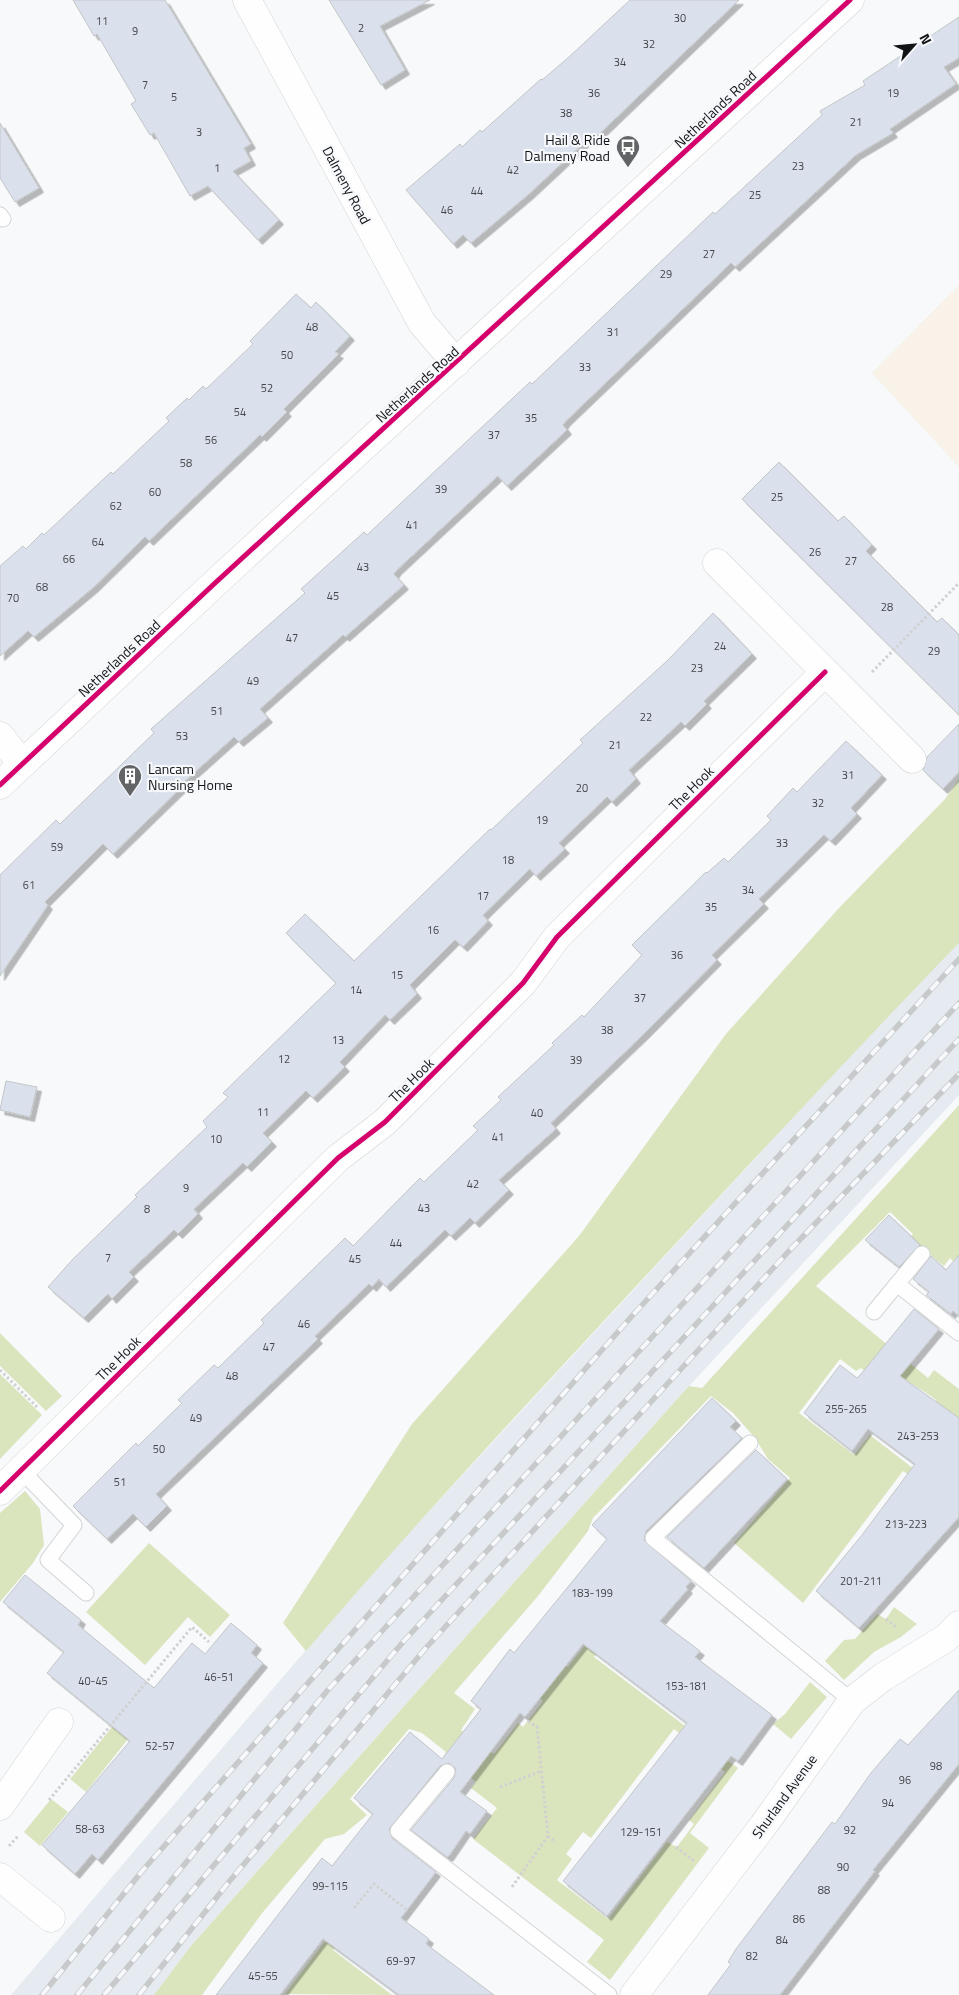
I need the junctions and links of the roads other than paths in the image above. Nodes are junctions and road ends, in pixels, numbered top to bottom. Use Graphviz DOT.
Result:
graph roads {
  1 [pos="247,0"];
  2 [pos="850,0"];
  3 [pos="456,363"];
  4 [pos="717,563"];
  5 [pos="825,672"];
  6 [pos="0,736"];
  7 [pos="912,759"];
  8 [pos="22,764"];
  9 [pos="0,785"];
  10 [pos="922,1254"];
  11 [pos="897,1284"];
  12 [pos="874,1312"];
  13 [pos="959,1333"];
  14 [pos="750,1443"];
  15 [pos="21,1470"];
  16 [pos="0,1491"];
  17 [pos="86,1593"];
  18 [pos="959,1624"];
  19 [pos="852,1701"];
  20 [pos="59,1722"];
  21 [pos="447,1772"];
  22 [pos="0,1806"];
  23 [pos="0,1877"];
  24 [pos="50,1918"];
  25 [pos="609,1995"];
  26 [pos="634,1995"];
  1 -- 3 [label="street, Dalmeny Road"];
  2 -- 3 [label="street, Netherlands Road"];
  3 -- 8 [label="street, Netherlands Road"];
  4 -- 5 [label="street"];
  5 -- 7 [label="street"];
  5 -- 15 [label="street, The Hook"];
  6 -- 8 [label="street"];
  8 -- 9 [label="street, Netherlands Road"];
  10 -- 11 [label="lane"];
  11 -- 12 [label="lane"];
  11 -- 13 [label="lane"];
  14 -- 19 [label="lane"];
  15 -- 16 [label="street, The Hook"];
  15 -- 17 [label="lane"];
  18 -- 19 [label="street, Shurland Avenue"];
  19 -- 26 [label="street, Shurland Avenue"];
  20 -- 22 [label="street"];
  21 -- 25 [label="lane"];
  23 -- 24 [label="street"];
}
